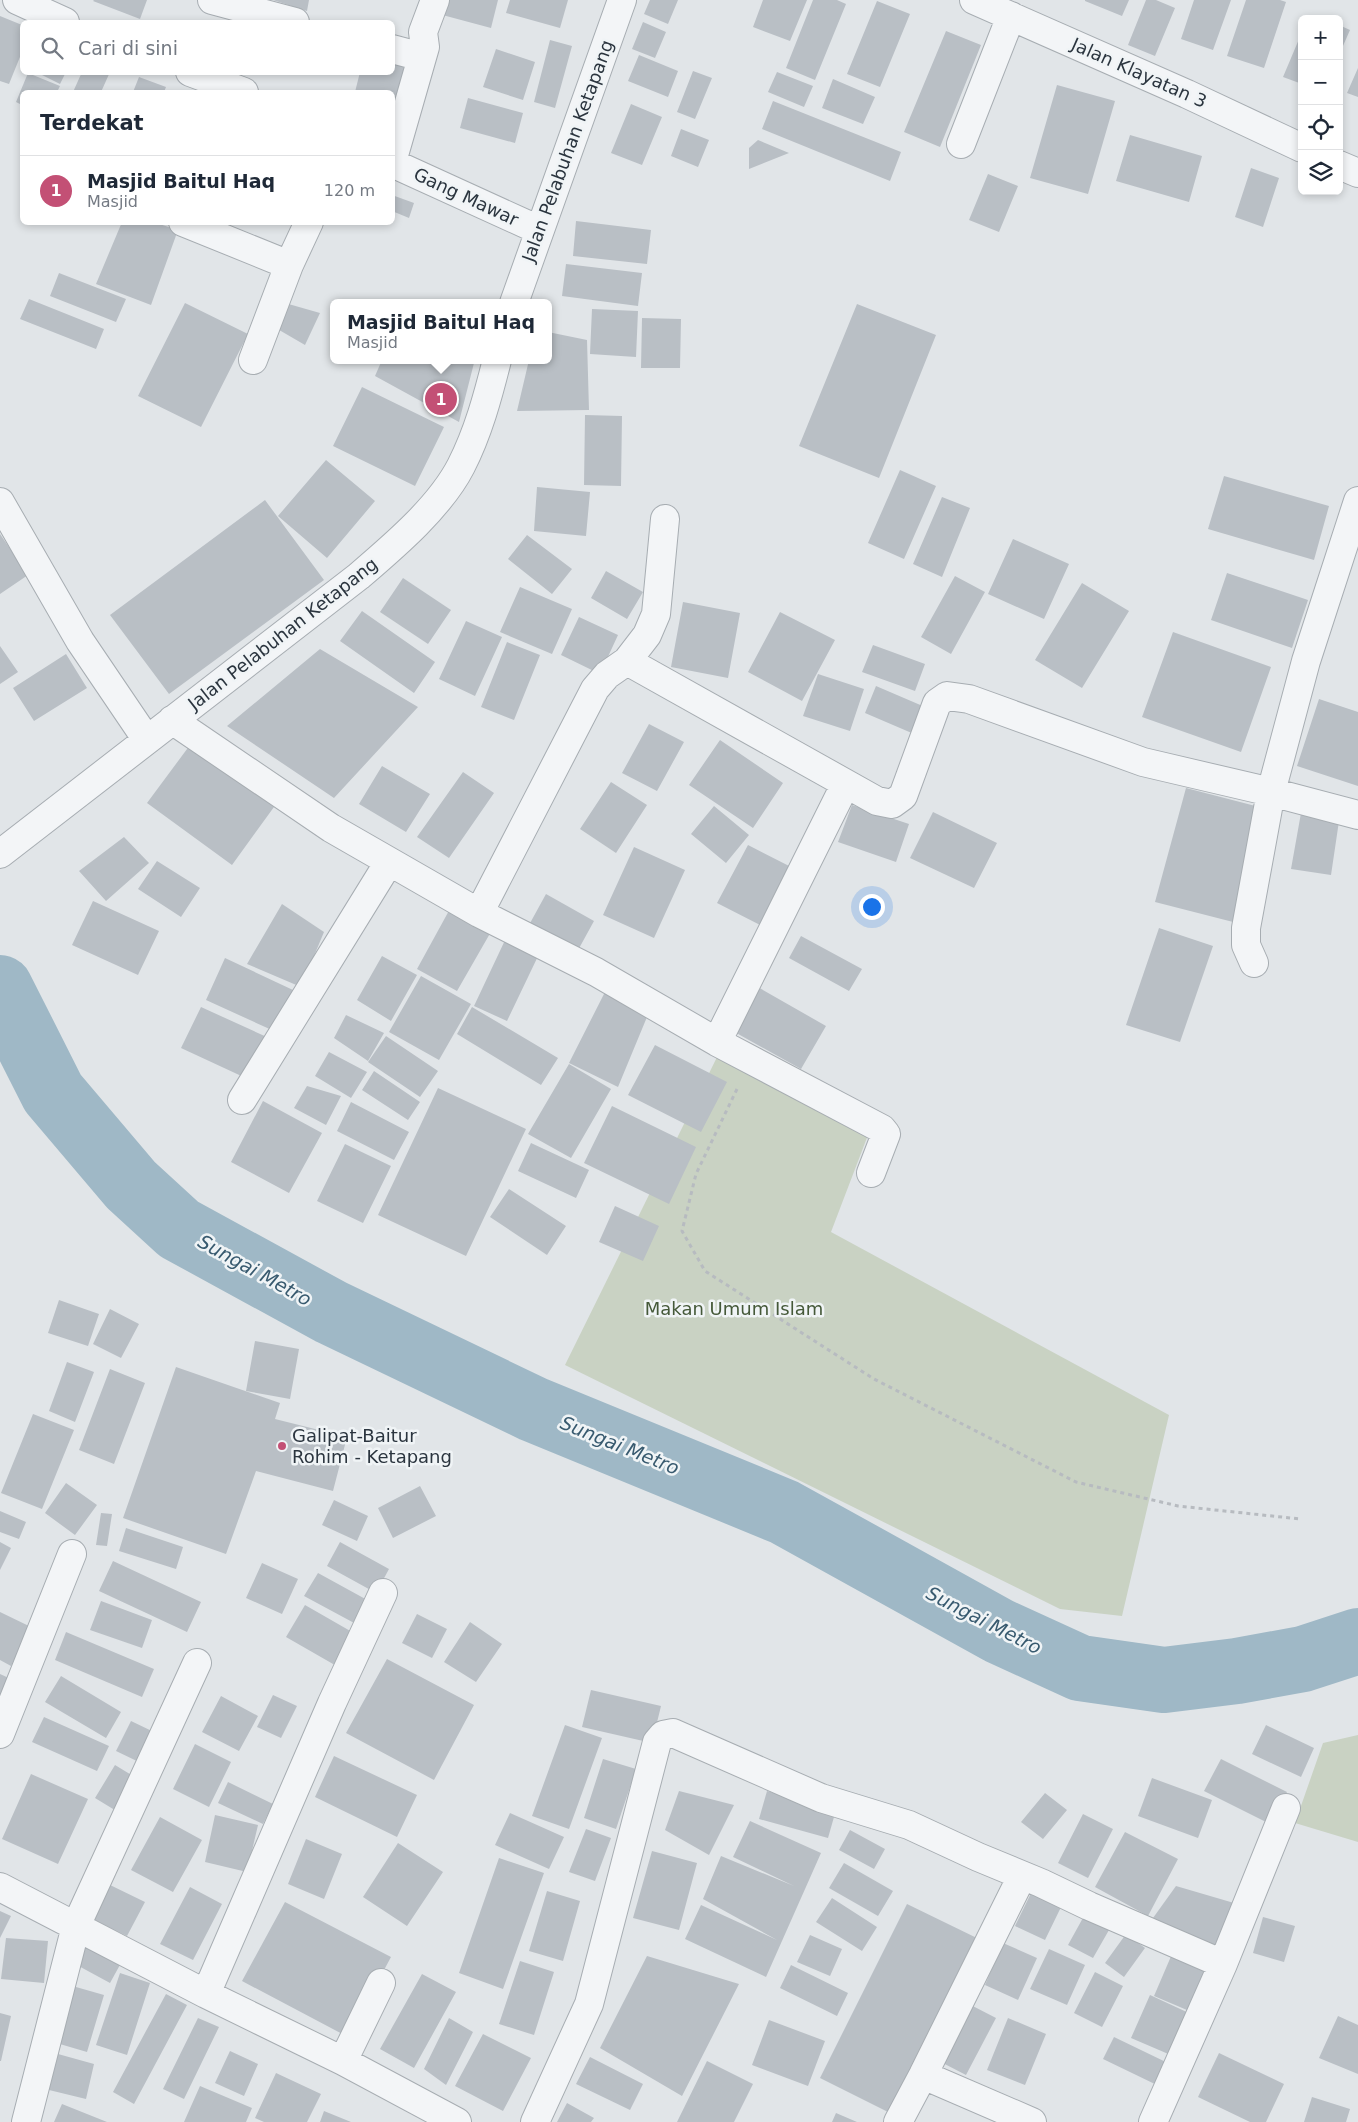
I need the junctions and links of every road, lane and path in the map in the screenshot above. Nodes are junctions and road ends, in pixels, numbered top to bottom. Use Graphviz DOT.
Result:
graph roads {
  1 [pos="17,0"];
  2 [pos="212,0"];
  3 [pos="434,0"];
  4 [pos="622,0"];
  5 [pos="974,0"];
  6 [pos="1012,16"];
  7 [pos="61,20"];
  8 [pos="287,20"];
  9 [pos="395,50"];
  10 [pos="422,57"];
  11 [pos="198,75"];
  12 [pos="239,90"];
  13 [pos="961,144"];
  14 [pos="1298,146"];
  15 [pos="395,152"];
  16 [pos="395,164"];
  17 [pos="1343,167"];
  18 [pos="1358,173"];
  19 [pos="190,225"];
  20 [pos="308,225"];
  21 [pos="539,230"];
  22 [pos="289,265"];
  23 [pos="515,299"];
  24 [pos="254,360"];
  25 [pos="496,364"];
  26 [pos="0,502"];
  27 [pos="1358,502"];
  28 [pos="665,520"];
  29 [pos="627,661"];
  30 [pos="172,720"];
  31 [pos="147,740"];
  32 [pos="845,785"];
  33 [pos="1272,792"];
  34 [pos="1358,814"];
  35 [pos="3,852"];
  36 [pos="389,862"];
  37 [pos="479,914"];
  38 [pos="1254,963"];
  39 [pos="717,1042"];
  40 [pos="752,1060"];
  41 [pos="242,1100"];
  42 [pos="871,1173"];
  43 [pos="1300,1519"];
  44 [pos="72,1554"];
  45 [pos="383,1593"];
  46 [pos="197,1663"];
  47 [pos="0,1734"];
  48 [pos="1286,1808"];
  49 [pos="1022,1876"];
  50 [pos="0,1887"];
  51 [pos="76,1926"];
  52 [pos="1223,1964"];
  53 [pos="381,1983"];
  54 [pos="206,1994"];
  55 [pos="343,2060"];
  56 [pos="923,2075"];
  57 [pos="26,2122"];
  58 [pos="457,2122"];
  59 [pos="536,2122"];
  60 [pos="898,2122"];
  61 [pos="1032,2122"];
  62 [pos="1153,2122"];
  1 -- 7 [label="street"];
  2 -- 8 [label="street"];
  3 -- 10 [label="street, Gang Mawar"];
  4 -- 21 [label="street, Jalan Pelabuhan Ketapang"];
  5 -- 6 [label="street, Jalan Klayatan 3"];
  6 -- 13 [label="street"];
  6 -- 14 [label="street, Jalan Klayatan 3"];
  9 -- 10 [label="street"];
  10 -- 15 [label="street, Gang Mawar"];
  11 -- 12 [label="street"];
  16 -- 21 [label="street, Gang Mawar"];
  17 -- 18 [label="street"];
  19 -- 22 [label="street"];
  20 -- 22 [label="street"];
  21 -- 23 [label="street, Jalan Pelabuhan Ketapang"];
  22 -- 24 [label="street"];
  25 -- 30 [label="street, Jalan Pelabuhan Ketapang"];
  26 -- 31 [label="street"];
  27 -- 33 [label="street"];
  28 -- 29 [label="street"];
  29 -- 32 [label="street"];
  29 -- 37 [label="street"];
  30 -- 31 [label="street, Jalan Pelabuhan Ketapang"];
  30 -- 36 [label="street"];
  31 -- 35 [label="street, Jalan Pelabuhan Ketapang"];
  32 -- 33 [label="street"];
  32 -- 39 [label="street"];
  33 -- 34 [label="street"];
  33 -- 38 [label="street"];
  36 -- 37 [label="street"];
  36 -- 41 [label="street"];
  37 -- 39 [label="street"];
  39 -- 40 [label="street"];
  40 -- 42 [label="street"];
  40 -- 43 [label="path"];
  44 -- 47 [label="street"];
  45 -- 54 [label="street"];
  46 -- 51 [label="street"];
  48 -- 52 [label="street"];
  49 -- 52 [label="street"];
  49 -- 56 [label="street"];
  49 -- 59 [label="street"];
  50 -- 51 [label="street"];
  51 -- 54 [label="street"];
  51 -- 57 [label="street"];
  52 -- 62 [label="street"];
  53 -- 55 [label="street"];
  54 -- 55 [label="street"];
  55 -- 58 [label="street"];
  56 -- 60 [label="street"];
  56 -- 61 [label="street"];
}
